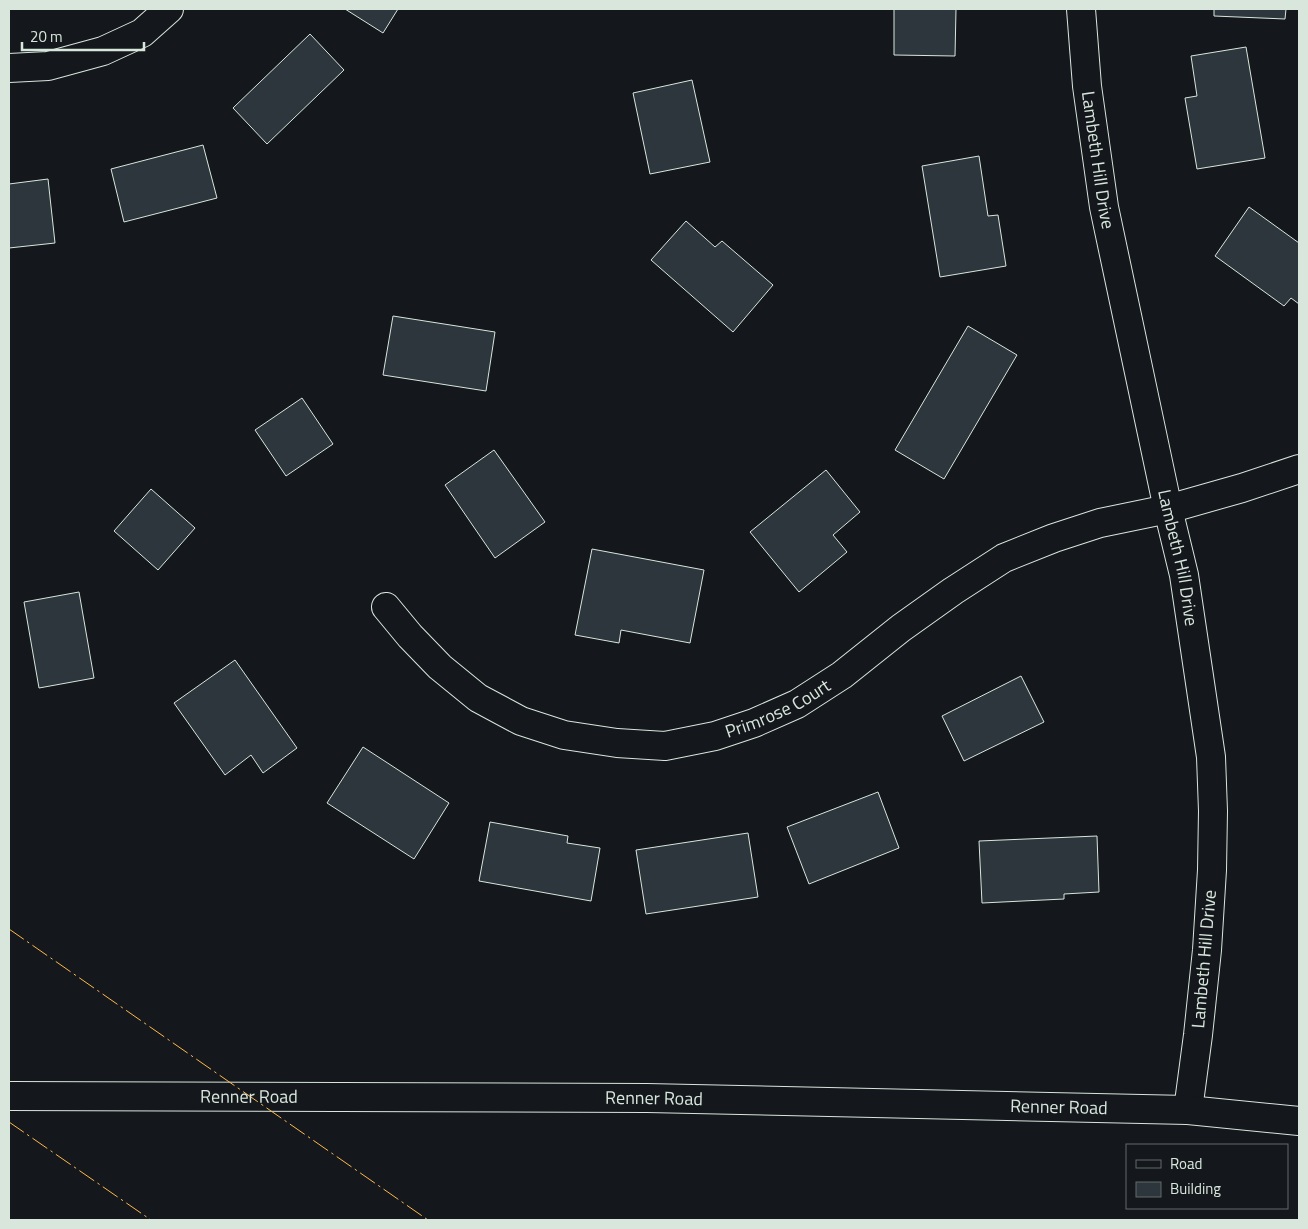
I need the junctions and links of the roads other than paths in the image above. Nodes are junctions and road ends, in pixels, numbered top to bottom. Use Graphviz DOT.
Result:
graph roads {
  1 [pos="169,9"];
  2 [pos="1081,9"];
  3 [pos="9,68"];
  4 [pos="1299,469"];
  5 [pos="1168,509"];
  6 [pos="386,607"];
  7 [pos="9,1096"];
  8 [pos="1188,1110"];
  9 [pos="1299,1121"];
  1 -- 3 [label="street"];
  2 -- 5 [label="street, Lambeth Hill Drive"];
  4 -- 5 [label="street, Primrose Court"];
  5 -- 6 [label="street, Primrose Court"];
  5 -- 8 [label="street, Lambeth Hill Drive"];
  7 -- 8 [label="street, Renner Road"];
  8 -- 9 [label="street, Renner Road"];
}
